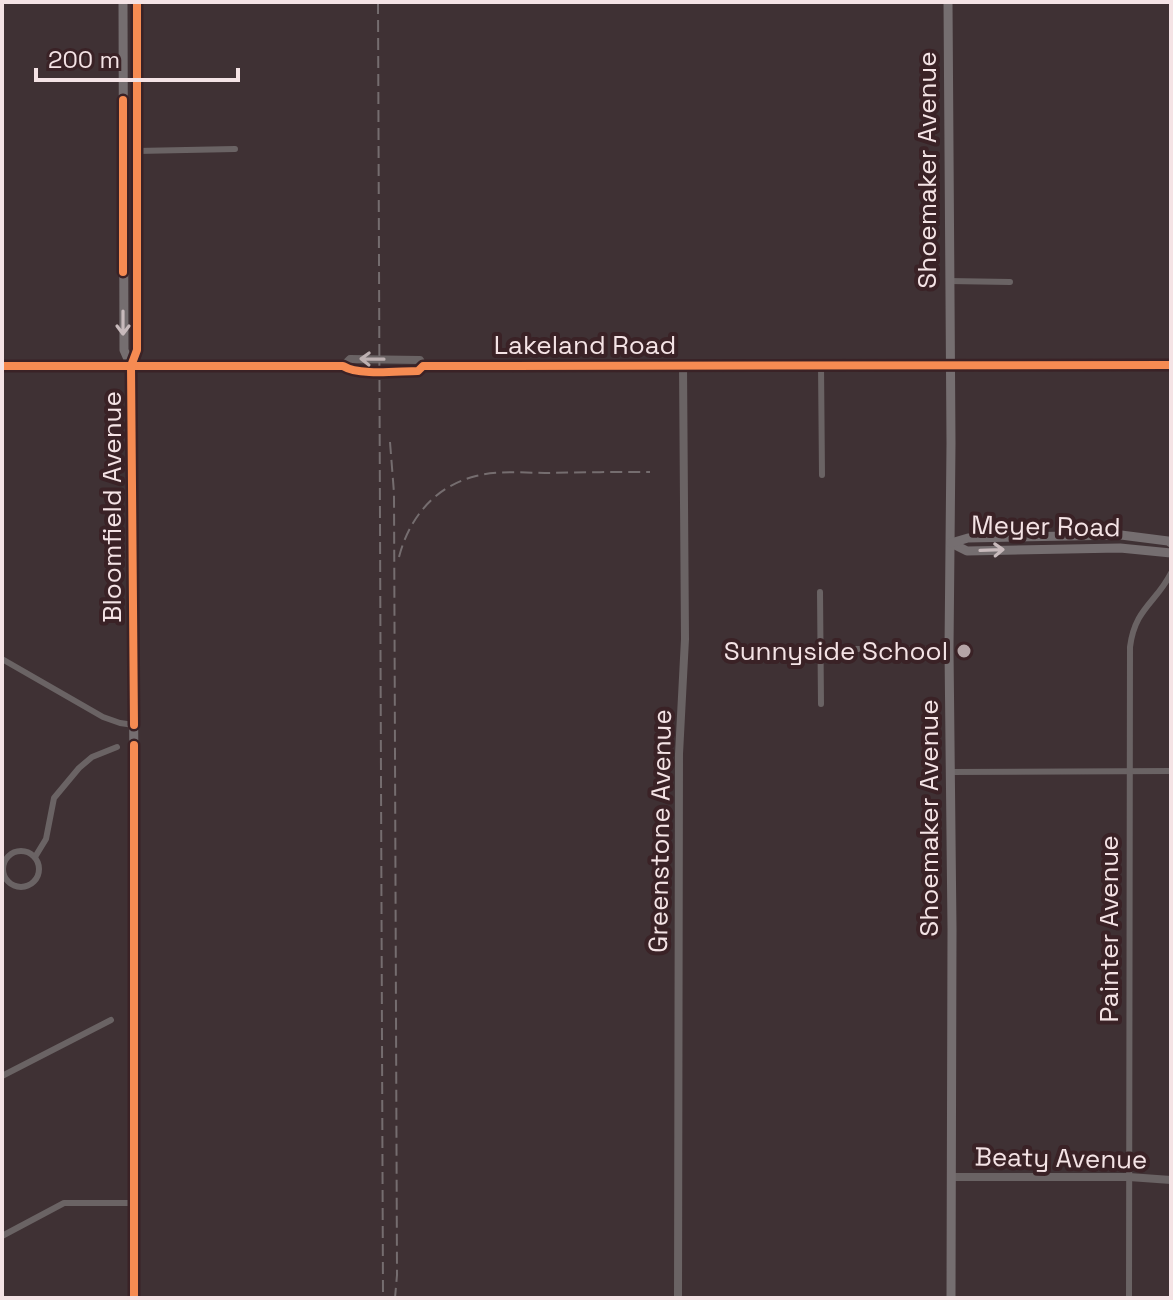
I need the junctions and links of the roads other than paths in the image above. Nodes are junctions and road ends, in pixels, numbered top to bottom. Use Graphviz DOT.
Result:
graph roads {
  1 [pos="123,2"];
  2 [pos="137,2"];
  3 [pos="948,2"];
  4 [pos="235,149"];
  5 [pos="123,151"];
  6 [pos="137,151"];
  7 [pos="949,281"];
  8 [pos="1010,282"];
  9 [pos="683,365"];
  10 [pos="821,365"];
  11 [pos="950,365"];
  12 [pos="1171,365"];
  13 [pos="2,366"];
  14 [pos="131,366"];
  15 [pos="822,475"];
  16 [pos="1088,535"];
  17 [pos="951,543"];
  18 [pos="1171,543"];
  19 [pos="1087,548"];
  20 [pos="1171,553"];
  21 [pos="1171,573"];
  22 [pos="820,592"];
  23 [pos="820,649"];
  24 [pos="949,649"];
  25 [pos="2,659"];
  26 [pos="821,704"];
  27 [pos="134,725"];
  28 [pos="117,747"];
  29 [pos="1171,771"];
  30 [pos="949,772"];
  31 [pos="1130,772"];
  32 [pos="35,857"];
  33 [pos="111,1020"];
  34 [pos="2,1076"];
  35 [pos="951,1177"];
  36 [pos="1129,1177"];
  37 [pos="1171,1180"];
  38 [pos="134,1203"];
  39 [pos="2,1236"];
  40 [pos="134,1298"];
  41 [pos="678,1298"];
  42 [pos="951,1298"];
  43 [pos="1129,1298"];
  1 -- 5 [label="main road, Bloomfield Avenue"];
  2 -- 6 [label="main road, Bloomfield Avenue"];
  3 -- 7 [label="main road, Shoemaker Avenue"];
  4 -- 6 [label="street"];
  5 -- 6 [label="main road"];
  5 -- 14 [label="main road, Bloomfield Avenue, one-way"];
  6 -- 14 [label="main road, Bloomfield Avenue"];
  7 -- 8 [label="street"];
  7 -- 11 [label="main road, Shoemaker Avenue"];
  9 -- 10 [label="street, Lakeland Road"];
  9 -- 14 [label="street, Lakeland Road"];
  9 -- 41 [label="street, Greenstone Avenue"];
  10 -- 11 [label="street, Lakeland Road"];
  10 -- 15 [label="street"];
  11 -- 12 [label="street, Lakeland Road"];
  11 -- 17 [label="main road, Shoemaker Avenue"];
  13 -- 14 [label="street, Lakeland Road"];
  14 -- 27 [label="main road, Bloomfield Avenue"];
  16 -- 17 [label="main road, Meyer Road"];
  16 -- 18 [label="main road, Meyer Road"];
  16 -- 19 [label="main road"];
  17 -- 19 [label="main road, Meyer Road, one-way"];
  17 -- 24 [label="main road, Shoemaker Avenue"];
  19 -- 20 [label="main road, Meyer Road"];
  21 -- 31 [label="street, Painter Avenue"];
  22 -- 23 [label="street"];
  23 -- 24 [label="street"];
  23 -- 26 [label="street"];
  24 -- 30 [label="main road, Shoemaker Avenue"];
  25 -- 27 [label="street"];
  27 -- 38 [label="main road, Bloomfield Avenue"];
  28 -- 32 [label="street"];
  29 -- 31 [label="street"];
  30 -- 31 [label="street"];
  30 -- 35 [label="main road, Shoemaker Avenue"];
  31 -- 36 [label="street, Painter Avenue"];
  32 -- 32 [label="street"];
  33 -- 34 [label="street"];
  35 -- 36 [label="street, Beaty Avenue"];
  35 -- 42 [label="main road, Shoemaker Avenue"];
  36 -- 37 [label="street, Beaty Avenue"];
  36 -- 43 [label="street, Painter Avenue"];
  38 -- 39 [label="street"];
  38 -- 40 [label="main road, Bloomfield Avenue"];
}
